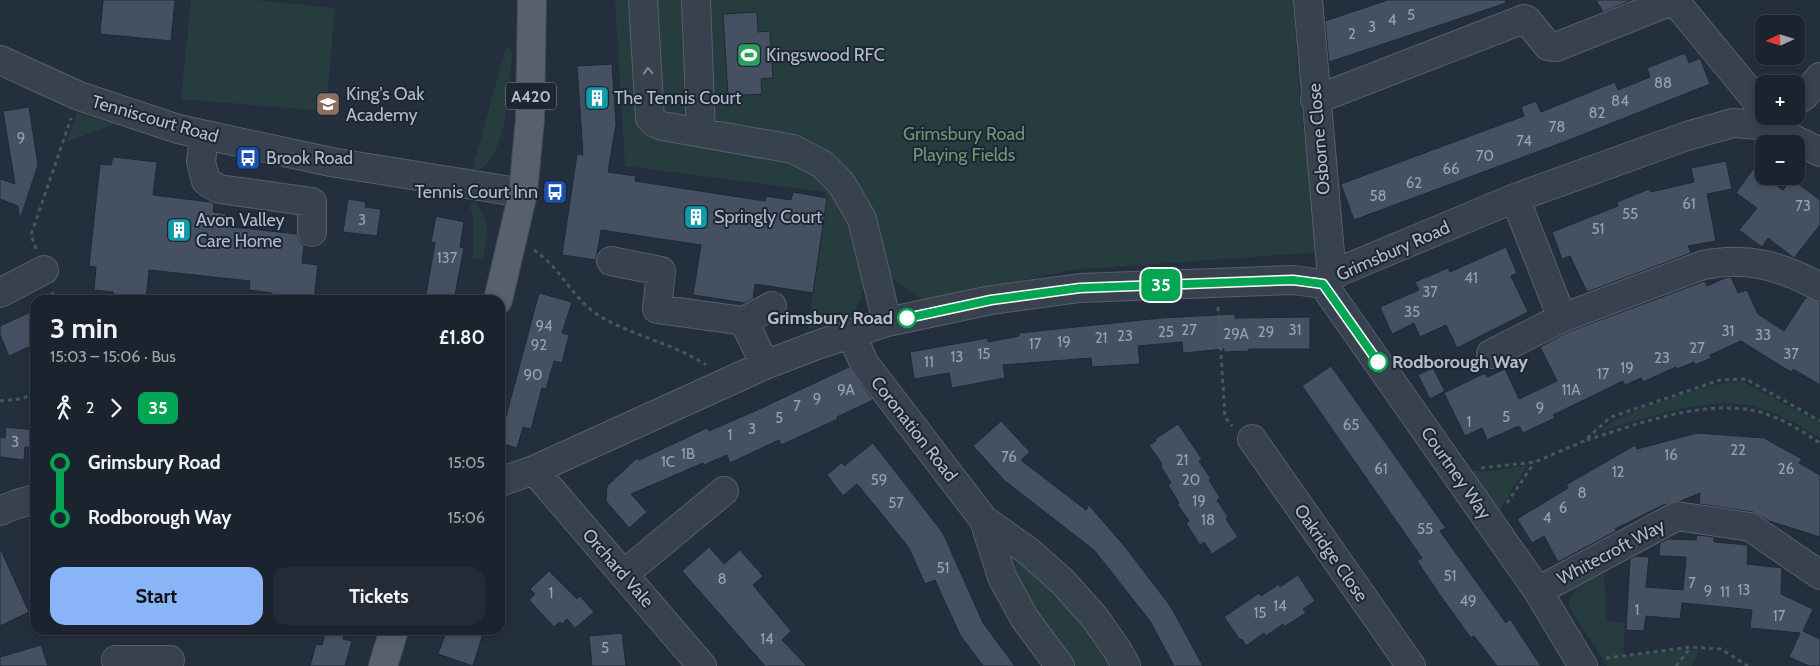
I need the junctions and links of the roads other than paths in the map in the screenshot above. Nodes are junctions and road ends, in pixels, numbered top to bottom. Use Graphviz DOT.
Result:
graph roads {
  1 [pos="532,0"];
  2 [pos="644,0"];
  3 [pos="696,0"];
  4 [pos="1308,0"];
  5 [pos="1674,0"];
  6 [pos="0,60"];
  7 [pos="1820,77"];
  8 [pos="1805,95"];
  9 [pos="1755,99"];
  10 [pos="1315,100"];
  11 [pos="1755,122"];
  12 [pos="1771,125"];
  13 [pos="701,132"];
  14 [pos="204,134"];
  15 [pos="1820,152"];
  16 [pos="523,193"];
  17 [pos="1515,198"];
  18 [pos="312,232"];
  19 [pos="611,261"];
  20 [pos="44,270"];
  21 [pos="1328,281"];
  22 [pos="1820,287"];
  23 [pos="0,293"];
  24 [pos="499,295"];
  25 [pos="772,306"];
  26 [pos="1562,318"];
  27 [pos="744,320"];
  28 [pos="887,322"];
  29 [pos="851,333"];
  30 [pos="1491,354"];
  31 [pos="765,365"];
  32 [pos="1252,440"];
  33 [pos="534,470"];
  34 [pos="505,480"];
  35 [pos="724,491"];
  36 [pos="30,500"];
  37 [pos="0,511"];
  38 [pos="984,520"];
  39 [pos="624,574"];
  40 [pos="1820,575"];
  41 [pos="1538,591"];
  42 [pos="392,635"];
  43 [pos="112,655"];
  44 [pos="170,660"];
  45 [pos="1582,664"];
  46 [pos="383,666"];
  47 [pos="702,666"];
  48 [pos="1060,666"];
  49 [pos="1126,666"];
  50 [pos="1411,666"];
  1 -- 16 [label="main road, A420"];
  13 -- 2 [label="street, one-way"];
  3 -- 13 [label="street"];
  4 -- 10 [label="street, Osborne Close"];
  5 -- 9 [label="street"];
  5 -- 10 [label="street"];
  6 -- 14 [label="street, Tenniscourt Road"];
  7 -- 8 [label="street"];
  10 -- 21 [label="street, Osborne Close"];
  11 -- 17 [label="street, Grimsbury Road"];
  12 -- 15 [label="street, Grimsbury Road"];
  13 -- 28 [label="street"];
  14 -- 16 [label="street, Tenniscourt Road"];
  14 -- 18 [label="street"];
  16 -- 24 [label="main road, A420"];
  17 -- 21 [label="street, Grimsbury Road"];
  17 -- 26 [label="street"];
  19 -- 27 [label="street"];
  20 -- 23 [label="street"];
  21 -- 28 [label="street, Grimsbury Road"];
  21 -- 41 [label="street, Courtney Way"];
  22 -- 26 [label="street"];
  25 -- 27 [label="street"];
  26 -- 30 [label="street"];
  27 -- 31 [label="street"];
  28 -- 29 [label="street, Grimsbury Road"];
  29 -- 31 [label="street, Grimsbury Road"];
  29 -- 38 [label="street, Coronation Road"];
  31 -- 33 [label="street, Grimsbury Road"];
  32 -- 50 [label="street, Oakridge Close"];
  33 -- 34 [label="street, Grimsbury Road"];
  33 -- 39 [label="street, Orchard Vale"];
  35 -- 39 [label="street"];
  36 -- 37 [label="street"];
  38 -- 48 [label="street, Coronation Road"];
  38 -- 49 [label="street, Coronation Road"];
  39 -- 47 [label="street, Orchard Vale"];
  40 -- 41 [label="street, Whitecroft Way"];
  41 -- 45 [label="street, Courtney Way"];
  42 -- 46 [label="main road"];
  43 -- 44 [label="street"];
}
